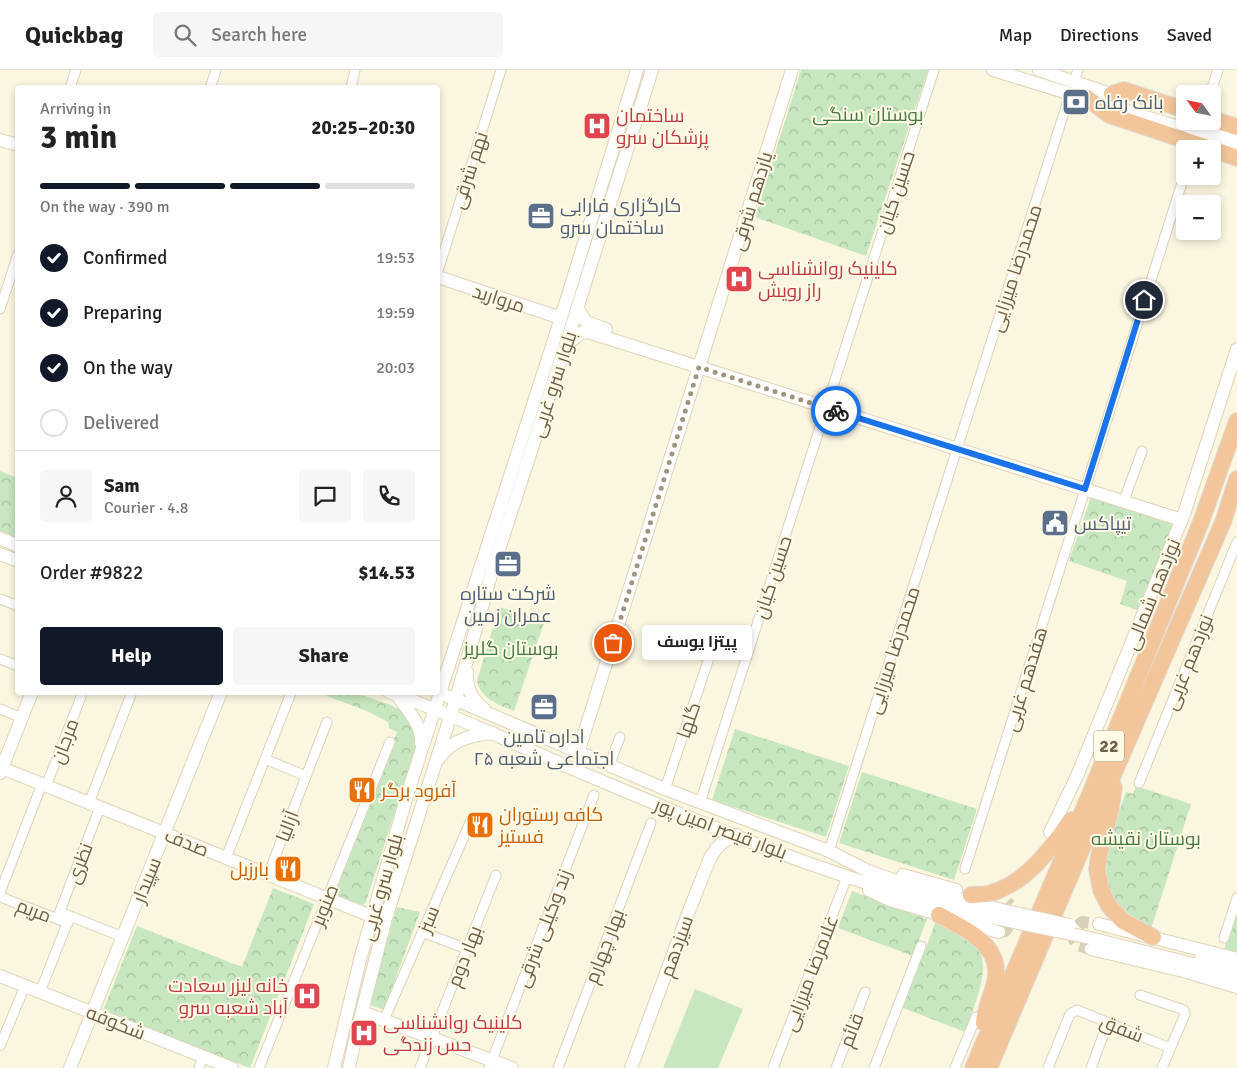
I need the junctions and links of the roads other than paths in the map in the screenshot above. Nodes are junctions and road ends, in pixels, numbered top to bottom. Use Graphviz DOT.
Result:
graph roads {
  1 [pos="76,70"];
  2 [pos="216,70"];
  3 [pos="355,70"];
  4 [pos="502,70"];
  5 [pos="637,70"];
  6 [pos="652,70"];
  7 [pos="792,70"];
  8 [pos="934,70"];
  9 [pos="993,70"];
  10 [pos="1038,70"];
  11 [pos="1218,70"];
  12 [pos="1074,82"];
  13 [pos="71,85"];
  14 [pos="211,85"];
  15 [pos="352,85"];
  16 [pos="1213,85"];
  17 [pos="1112,94"];
  18 [pos="1086,98"];
  19 [pos="1176,107"];
  20 [pos="1176,115"];
  21 [pos="1221,122"];
  22 [pos="1237,127"];
  23 [pos="1221,130"];
  24 [pos="1237,135"];
  25 [pos="0,140"];
  26 [pos="1185,140"];
  27 [pos="15,144"];
  28 [pos="1237,145"];
  29 [pos="1221,152"];
  30 [pos="1237,158"];
  31 [pos="1221,161"];
  32 [pos="1237,167"];
  33 [pos="1181,185"];
  34 [pos="15,263"];
  35 [pos="440,265"];
  36 [pos="440,279"];
  37 [pos="0,309"];
  38 [pos="578,309"];
  39 [pos="561,318"];
  40 [pos="566,346"];
  41 [pos="1237,349"];
  42 [pos="700,364"];
  43 [pos="828,404"];
  44 [pos="1237,421"];
  45 [pos="958,445"];
  46 [pos="1142,451"];
  47 [pos="1237,478"];
  48 [pos="1086,486"];
  49 [pos="1126,495"];
  50 [pos="1183,517"];
  51 [pos="0,538"];
  52 [pos="1237,542"];
  53 [pos="15,545"];
  54 [pos="0,554"];
  55 [pos="15,559"];
  56 [pos="0,600"];
  57 [pos="15,605"];
  58 [pos="465,616"];
  59 [pos="478,620"];
  60 [pos="711,652"];
  61 [pos="452,658"];
  62 [pos="0,659"];
  63 [pos="467,661"];
  64 [pos="15,665"];
  65 [pos="440,674"];
  66 [pos="440,687"];
  67 [pos="440,693"];
  68 [pos="31,695"];
  69 [pos="131,695"];
  70 [pos="220,695"];
  71 [pos="290,695"];
  72 [pos="394,695"];
  73 [pos="396,695"];
  74 [pos="437,695"];
  75 [pos="81,697"];
  76 [pos="456,699"];
  77 [pos="434,708"];
  78 [pos="0,709"];
  79 [pos="451,715"];
  80 [pos="494,716"];
  81 [pos="22,718"];
  82 [pos="327,722"];
  83 [pos="493,733"];
  84 [pos="540,737"];
  85 [pos="620,737"];
  86 [pos="390,742"];
  87 [pos="533,752"];
  88 [pos="578,753"];
  89 [pos="419,754"];
  90 [pos="265,759"];
  91 [pos="436,762"];
  92 [pos="609,766"];
  93 [pos="1117,766"];
  94 [pos="1,770"];
  95 [pos="306,776"];
  96 [pos="1138,783"];
  97 [pos="44,785"];
  98 [pos="665,789"];
  99 [pos="408,792"];
  100 [pos="594,794"];
  101 [pos="1090,794"];
  102 [pos="424,797"];
  103 [pos="700,803"];
  104 [pos="95,805"];
  105 [pos="472,818"];
  106 [pos="651,824"];
  107 [pos="1050,832"];
  108 [pos="164,833"];
  109 [pos="737,835"];
  110 [pos="829,851"];
  111 [pos="226,858"];
  112 [pos="849,862"];
  113 [pos="965,868"];
  114 [pos="496,874"];
  115 [pos="268,875"];
  116 [pos="847,877"];
  117 [pos="971,895"];
  118 [pos="327,898"];
  119 [pos="1237,898"];
  120 [pos="1003,910"];
  121 [pos="939,915"];
  122 [pos="59,916"];
  123 [pos="371,916"];
  124 [pos="69,920"];
  125 [pos="422,932"];
  126 [pos="999,932"];
  127 [pos="1093,935"];
  128 [pos="123,937"];
  129 [pos="1153,937"];
  130 [pos="1224,938"];
  131 [pos="922,946"];
  132 [pos="467,949"];
  133 [pos="1237,959"];
  134 [pos="1237,969"];
  135 [pos="0,976"];
  136 [pos="1237,979"];
  137 [pos="25,986"];
  138 [pos="1237,987"];
  139 [pos="40,992"];
  140 [pos="865,992"];
  141 [pos="1140,995"];
  142 [pos="362,1012"];
  143 [pos="92,1013"];
  144 [pos="976,1017"];
  145 [pos="384,1020"];
  146 [pos="1108,1022"];
  147 [pos="432,1038"];
  148 [pos="0,1046"];
  149 [pos="1170,1048"];
  150 [pos="980,1050"];
  151 [pos="201,1062"];
  152 [pos="490,1064"];
  153 [pos="70,1068"];
  154 [pos="232,1068"];
  155 [pos="259,1068"];
  156 [pos="334,1068"];
  157 [pos="349,1068"];
  158 [pos="420,1068"];
  159 [pos="512,1068"];
  160 [pos="558,1068"];
  161 [pos="631,1068"];
  162 [pos="774,1068"];
  163 [pos="836,1068"];
  164 [pos="874,1068"];
  165 [pos="955,1068"];
  166 [pos="973,1068"];
  167 [pos="989,1068"];
  168 [pos="1048,1068"];
  169 [pos="1091,1068"];
  170 [pos="1162,1068"];
  1 -- 13 [label="street"];
  2 -- 14 [label="street"];
  3 -- 15 [label="street"];
  4 -- 35 [label="street, نهم شرقی"];
  5 -- 39 [label="main road, بلوار سرو غربی"];
  6 -- 38 [label="main road, بلوار سرو غربی"];
  7 -- 42 [label="main road, یازدهم شرقی"];
  8 -- 43 [label="street, حسین کیان"];
  9 -- 12 [label="main road"];
  10 -- 12 [label="main road"];
  11 -- 16 [label="street"];
  12 -- 17 [label="main road"];
  12 -- 18 [label="main road"];
  12 -- 45 [label="street, محمدرضا میرزایی"];
  17 -- 19 [label="highway"];
  17 -- 20 [label="main road"];
  18 -- 26 [label="highway"];
  18 -- 28 [label="main road"];
  21 -- 22 [label="highway"];
  23 -- 24 [label="main road"];
  25 -- 27 [label="main road"];
  29 -- 30 [label="highway"];
  31 -- 32 [label="main road"];
  33 -- 48 [label="street, هفدهم غربی"];
  34 -- 37 [label="street"];
  36 -- 39 [label="main road, مروارید"];
  38 -- 40 [label="main road, بلوار سرو غربی"];
  38 -- 42 [label="main road"];
  39 -- 58 [label="main road, بلوار سرو غربی"];
  40 -- 42 [label="main road"];
  40 -- 59 [label="main road, بلوار سرو غربی"];
  41 -- 50 [label="main road, نوزدهم شمالی"];
  42 -- 43 [label="main road"];
  42 -- 88 [label="main road, یازدهم شرقی"];
  43 -- 45 [label="main road"];
  43 -- 103 [label="street, حسین کیان"];
  44 -- 101 [label="highway, 22"];
  45 -- 48 [label="main road"];
  45 -- 110 [label="street, محمدرضا میرزایی"];
  46 -- 49 [label="street"];
  47 -- 93 [label="highway, 22"];
  48 -- 49 [label="main road"];
  48 -- 50 [label="main road"];
  48 -- 113 [label="street, هفدهم غربی"];
  49 -- 50 [label="main road"];
  50 -- 107 [label="main road, نوزدهم شمالی"];
  51 -- 53 [label="main road"];
  52 -- 96 [label="street, نوزدهم غربی"];
  54 -- 55 [label="main road"];
  56 -- 57 [label="street"];
  58 -- 59 [label="main road"];
  58 -- 61 [label="main road, بلوار سرو غربی"];
  59 -- 63 [label="main road, بلوار سرو غربی"];
  60 -- 98 [label="street, گلها"];
  61 -- 65 [label="main road"];
  61 -- 66 [label="main road, بلوار سرو غربی"];
  62 -- 64 [label="street"];
  63 -- 76 [label="main road, بلوار سرو غربی"];
  63 -- 80 [label="main road"];
  67 -- 76 [label="main road, بلوار قیصر امین پور"];
  68 -- 81 [label="main road"];
  69 -- 104 [label="street, نظری"];
  70 -- 108 [label="main road, سپیدار"];
  71 -- 90 [label="street"];
  72 -- 89 [label="main road"];
  73 -- 77 [label="main road, بلوار قیصر امین پور"];
  74 -- 77 [label="main road, بلوار سرو غربی"];
  75 -- 97 [label="street, مرجان"];
  76 -- 79 [label="main road, بلوار سرو غربی"];
  76 -- 80 [label="main road, بلوار قیصر امین پور"];
  77 -- 79 [label="main road, بلوار قیصر امین پور"];
  77 -- 89 [label="main road, بلوار سرو غربی"];
  78 -- 81 [label="street"];
  79 -- 83 [label="main road, بلوار قیصر امین پور"];
  79 -- 91 [label="main road, بلوار سرو غربی"];
  80 -- 84 [label="main road, بلوار قیصر امین پور"];
  81 -- 94 [label="main road"];
  82 -- 95 [label="street, آزالیا"];
  83 -- 87 [label="main road, بلوار قیصر امین پور"];
  83 -- 91 [label="main road"];
  84 -- 87 [label="main road"];
  84 -- 88 [label="main road, بلوار قیصر امین پور"];
  85 -- 92 [label="street"];
  86 -- 118 [label="street, صنوبر"];
  87 -- 109 [label="main road, بلوار قیصر امین پور"];
  88 -- 92 [label="main road, بلوار قیصر امین پور"];
  89 -- 99 [label="main road, بلوار سرو غربی"];
  90 -- 95 [label="street"];
  90 -- 111 [label="street"];
  91 -- 102 [label="main road, بلوار سرو غربی"];
  92 -- 98 [label="main road, بلوار قیصر امین پور"];
  93 -- 129 [label="highway"];
  93 -- 167 [label="highway, 22"];
  94 -- 97 [label="main road, صدف"];
  95 -- 115 [label="street, آزالیا"];
  97 -- 104 [label="main road, صدف"];
  97 -- 122 [label="street, مریم"];
  98 -- 103 [label="main road, بلوار قیصر امین پور"];
  99 -- 102 [label="main road"];
  99 -- 123 [label="main road, بلوار سرو غربی"];
  100 -- 152 [label="street, زند وکیلی شرقی"];
  101 -- 117 [label="highway"];
  101 -- 150 [label="highway, 22"];
  102 -- 142 [label="main road, بلوار سرو غربی"];
  103 -- 110 [label="main road, بلوار قیصر امین پور"];
  104 -- 108 [label="main road, صدف"];
  104 -- 122 [label="street, نظری"];
  105 -- 125 [label="street, سبز"];
  106 -- 160 [label="street, بهار چهارم"];
  108 -- 111 [label="main road, صدف"];
  108 -- 128 [label="main road, سپیدار"];
  109 -- 116 [label="main road, بلوار قیصر امین پور"];
  109 -- 161 [label="main road, سیزدهم"];
  110 -- 112 [label="main road, بلوار قیصر امین پور"];
  111 -- 115 [label="main road, صدف"];
  112 -- 117 [label="main road"];
  112 -- 120 [label="main road, بلوار قیصر امین پور"];
  114 -- 132 [label="street, بهار دوم"];
  115 -- 118 [label="main road, صدف"];
  116 -- 120 [label="main road, بلوار قیصر امین پور"];
  116 -- 121 [label="main road"];
  116 -- 162 [label="street, غلامرضا میرزایی"];
  117 -- 120 [label="main road"];
  118 -- 123 [label="main road, صدف"];
  118 -- 155 [label="street, صنوبر"];
  119 -- 130 [label="street"];
  120 -- 127 [label="main road, bridge"];
  121 -- 126 [label="main road"];
  121 -- 150 [label="highway"];
  122 -- 124 [label="street"];
  123 -- 156 [label="main road, بلوار سرو غربی"];
  124 -- 128 [label="street"];
  124 -- 139 [label="street"];
  125 -- 132 [label="street"];
  125 -- 145 [label="street, سبز"];
  127 -- 129 [label="main road"];
  127 -- 134 [label="main road"];
  127 -- 136 [label="main road"];
  127 -- 138 [label="main road"];
  128 -- 143 [label="main road, سپیدار"];
  129 -- 133 [label="main road"];
  131 -- 164 [label="street"];
  132 -- 147 [label="street, بهار دوم"];
  135 -- 137 [label="main road, شکوفه"];
  137 -- 139 [label="main road, شکوفه"];
  137 -- 148 [label="street"];
  139 -- 143 [label="main road, شکوفه"];
  140 -- 163 [label="street, قائم"];
  141 -- 149 [label="street"];
  142 -- 145 [label="main road"];
  142 -- 157 [label="main road, بلوار سرو غربی"];
  143 -- 151 [label="main road, شکوفه"];
  143 -- 153 [label="main road, سپیدار"];
  144 -- 165 [label="street"];
  145 -- 147 [label="main road"];
  146 -- 149 [label="street, شفق"];
  146 -- 168 [label="street, شفق"];
  146 -- 169 [label="street"];
  147 -- 152 [label="main road"];
  147 -- 158 [label="street, بهار دوم"];
  149 -- 170 [label="street"];
  150 -- 166 [label="highway, 22"];
  151 -- 154 [label="main road, شکوفه"];
  152 -- 159 [label="main road"];
}
